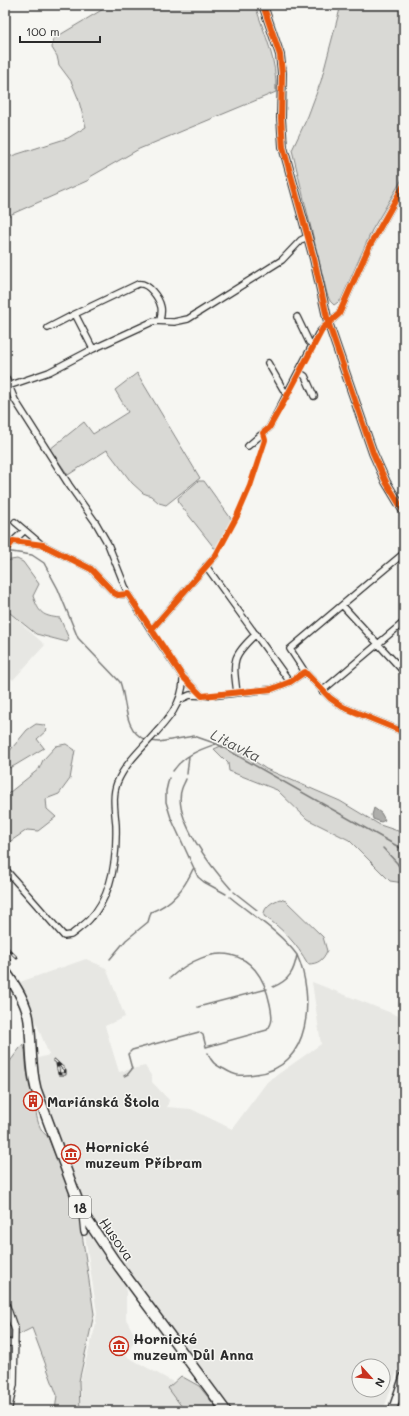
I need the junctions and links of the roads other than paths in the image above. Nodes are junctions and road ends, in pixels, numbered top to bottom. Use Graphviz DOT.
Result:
graph roads {
  1 [pos="263,5"];
  2 [pos="404,185"];
  3 [pos="307,237"];
  4 [pos="75,314"];
  5 [pos="297,318"];
  6 [pos="160,320"];
  7 [pos="328,322"];
  8 [pos="48,328"];
  9 [pos="313,344"];
  10 [pos="93,349"];
  11 [pos="268,363"];
  12 [pos="299,372"];
  13 [pos="5,376"];
  14 [pos="8,386"];
  15 [pos="287,396"];
  16 [pos="314,396"];
  17 [pos="248,446"];
  18 [pos="404,512"];
  19 [pos="15,522"];
  20 [pos="24,531"];
  21 [pos="13,541"];
  22 [pos="43,545"];
  23 [pos="8,546"];
  24 [pos="404,553"];
  25 [pos="216,555"];
  26 [pos="206,566"];
  27 [pos="128,594"];
  28 [pos="342,605"];
  29 [pos="404,622"];
  30 [pos="151,630"];
  31 [pos="256,634"];
  32 [pos="378,644"];
  33 [pos="305,672"];
  34 [pos="404,672"];
  35 [pos="183,677"];
  36 [pos="290,682"];
  37 [pos="322,691"];
  38 [pos="237,693"];
  39 [pos="202,696"];
  40 [pos="181,699"];
  41 [pos="404,732"];
  42 [pos="5,869"];
  43 [pos="5,971"];
  44 [pos="82,1212"];
  45 [pos="84,1232"];
  46 [pos="5,1301"];
  47 [pos="5,1342"];
  48 [pos="15,1344"];
  49 [pos="404,1376"];
  50 [pos="8,1411"];
  51 [pos="226,1411"];
  52 [pos="392,1411"];
  1 -- 3 [label="street"];
  2 -- 7 [label="street"];
  3 -- 6 [label="street"];
  3 -- 7 [label="street"];
  4 -- 6 [label="street"];
  4 -- 8 [label="street"];
  4 -- 10 [label="street"];
  5 -- 9 [label="street"];
  6 -- 10 [label="street"];
  7 -- 9 [label="street"];
  7 -- 18 [label="street"];
  9 -- 12 [label="street"];
  10 -- 14 [label="street"];
  11 -- 15 [label="street"];
  12 -- 15 [label="street"];
  12 -- 16 [label="street"];
  13 -- 14 [label="street"];
  14 -- 27 [label="street"];
  15 -- 17 [label="street"];
  19 -- 20 [label="street"];
  20 -- 21 [label="street"];
  20 -- 22 [label="street"];
  21 -- 22 [label="street"];
  21 -- 23 [label="street"];
  22 -- 27 [label="street"];
  24 -- 28 [label="street"];
  25 -- 26 [label="street"];
  26 -- 30 [label="street"];
  26 -- 31 [label="street"];
  27 -- 30 [label="street"];
  28 -- 32 [label="street"];
  28 -- 33 [label="street"];
  29 -- 32 [label="street"];
  30 -- 35 [label="street"];
  31 -- 36 [label="street"];
  31 -- 38 [label="street"];
  32 -- 34 [label="street"];
  32 -- 37 [label="street"];
  33 -- 36 [label="street"];
  33 -- 37 [label="street"];
  35 -- 39 [label="street"];
  35 -- 40 [label="street"];
  36 -- 38 [label="street"];
  37 -- 41 [label="street"];
  38 -- 39 [label="street"];
  39 -- 40 [label="street"];
  40 -- 42 [label="street"];
  43 -- 44 [label="main road, Husova / 18"];
  44 -- 45 [label="street"];
  44 -- 51 [label="main road, Husova / 18"];
  46 -- 48 [label="street"];
  47 -- 48 [label="street"];
  48 -- 50 [label="street"];
  49 -- 52 [label="street"];
}
